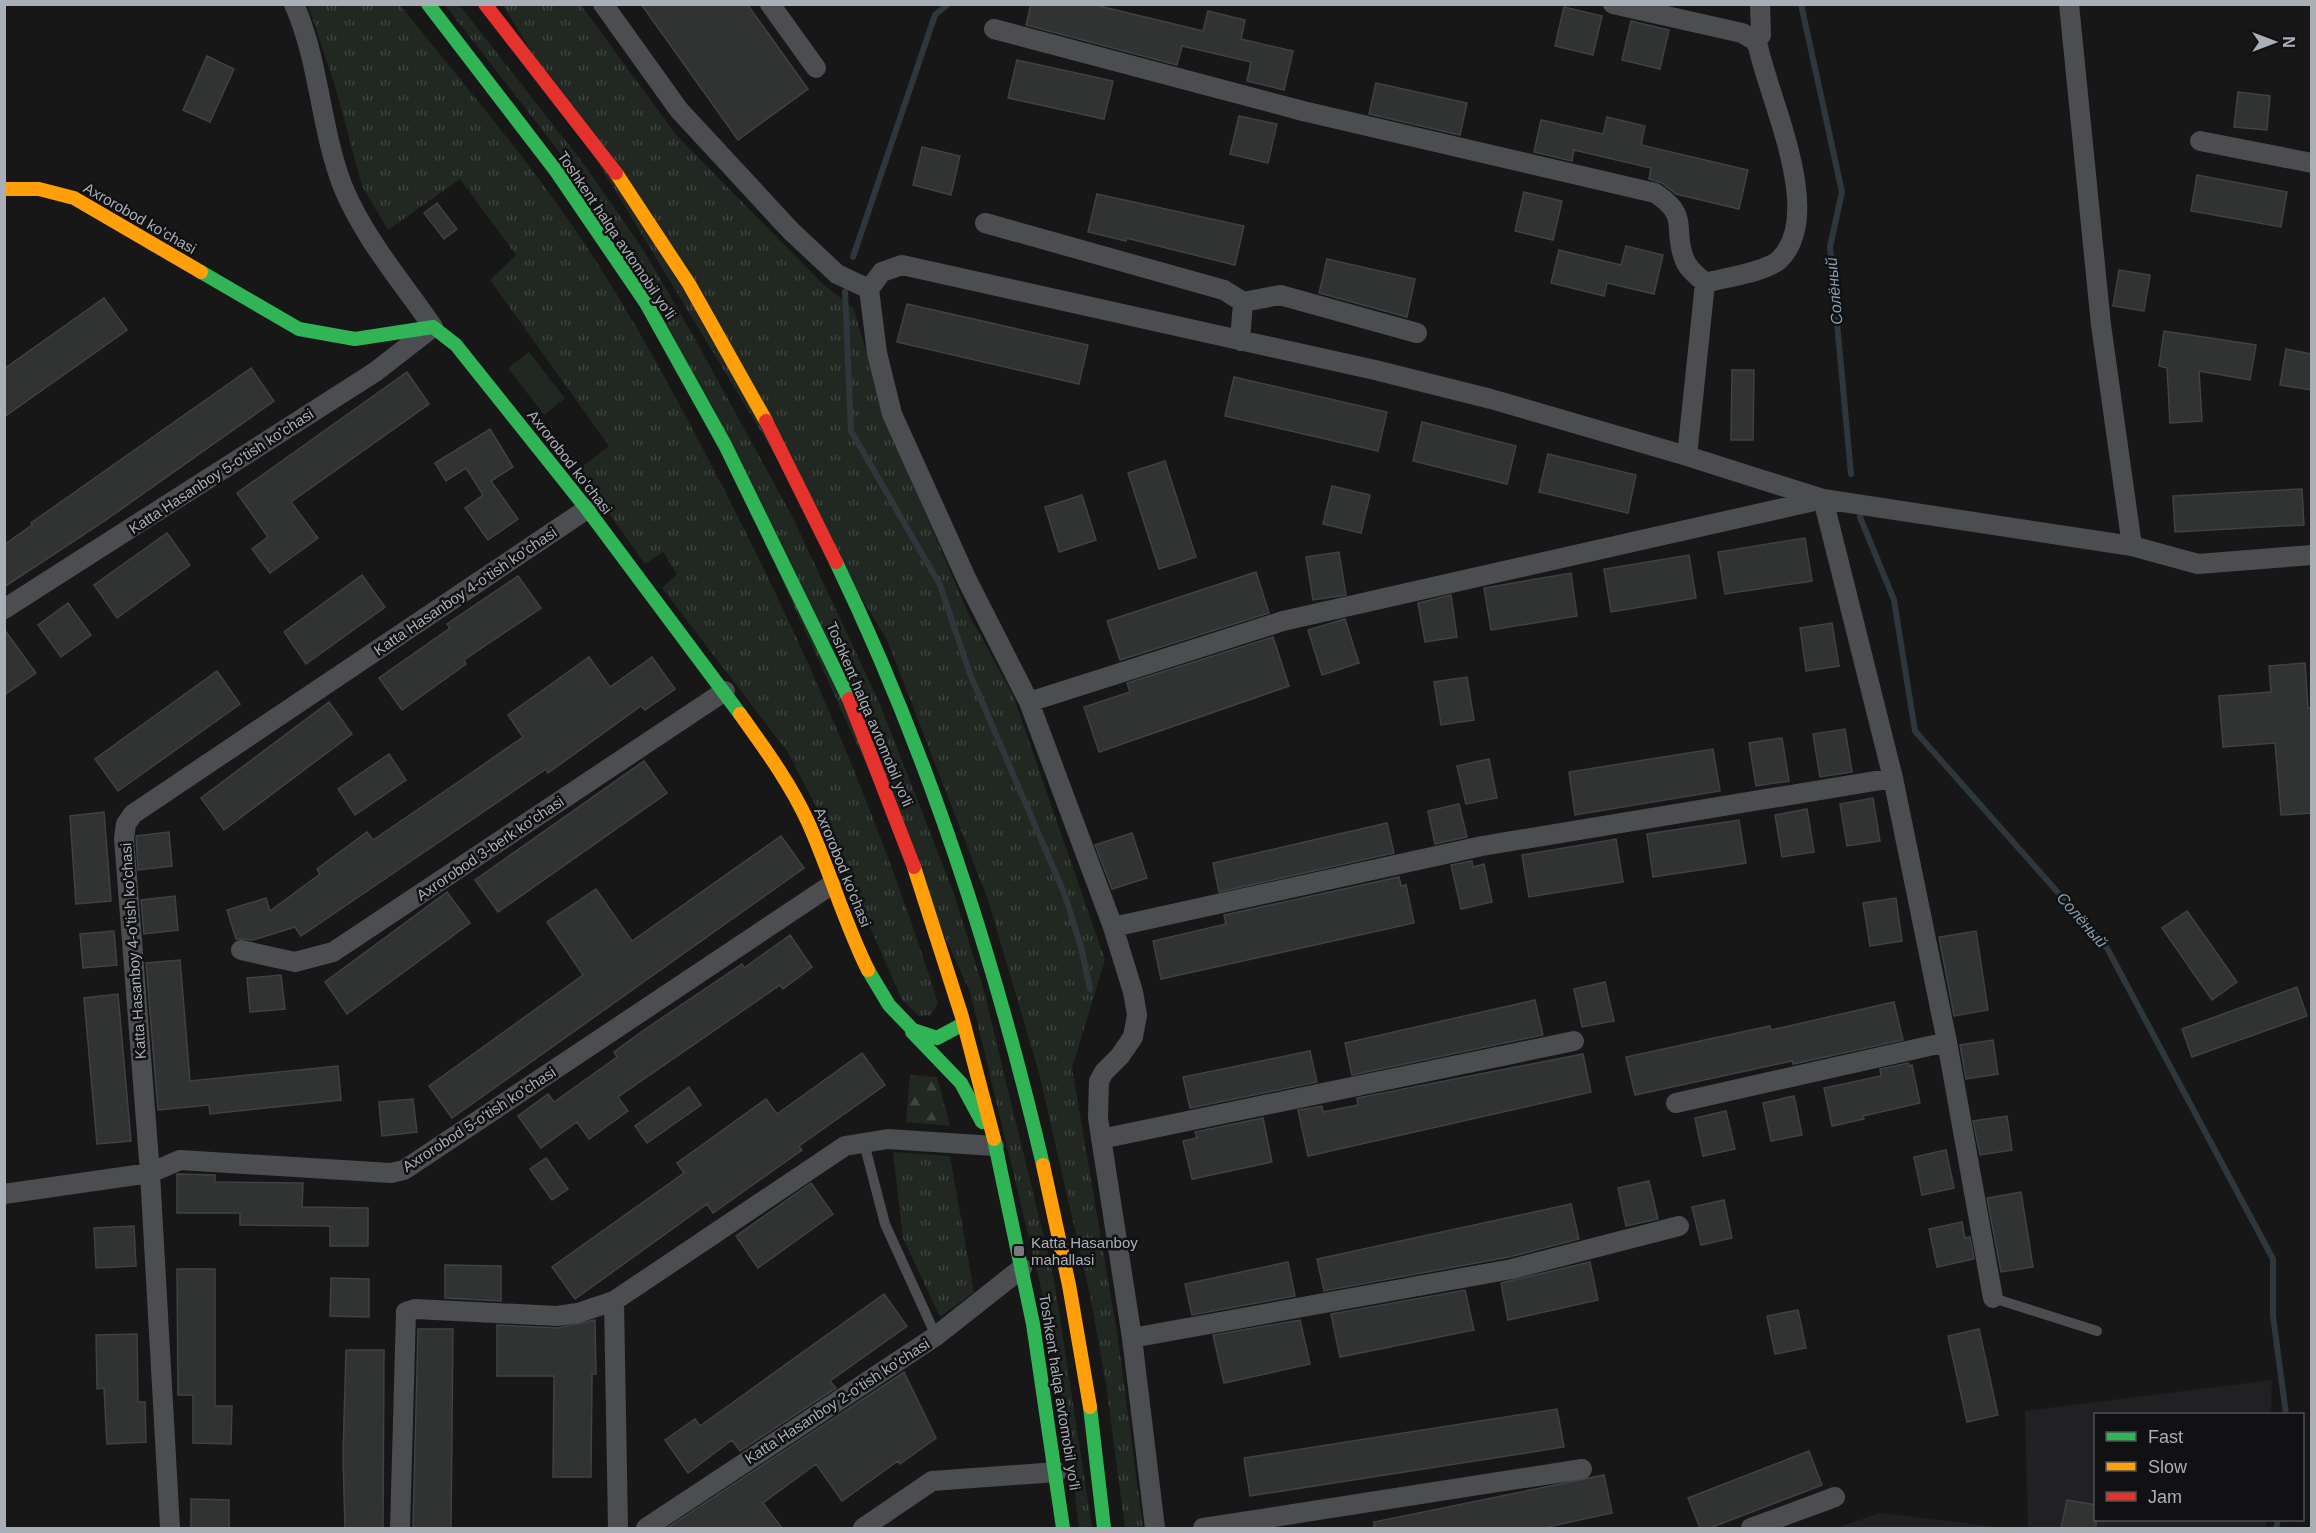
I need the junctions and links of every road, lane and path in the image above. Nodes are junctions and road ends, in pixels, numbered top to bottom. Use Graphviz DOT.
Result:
graph roads {
  1 [pos="294,4"];
  2 [pos="428,4"];
  3 [pos="485,4"];
  4 [pos="603,4"];
  5 [pos="770,4"];
  6 [pos="1613,4"];
  7 [pos="1760,4"];
  8 [pos="2069,4"];
  9 [pos="994,29"];
  10 [pos="1754,40"];
  11 [pos="816,68"];
  12 [pos="2200,141"];
  13 [pos="2312,164"];
  14 [pos="4,189"];
  15 [pos="986,223"];
  16 [pos="1705,283"];
  17 [pos="869,290"];
  18 [pos="1243,302"];
  19 [pos="433,327"];
  20 [pos="1417,333"];
  21 [pos="1240,341"];
  22 [pos="1687,456"];
  23 [pos="1823,499"];
  24 [pos="587,509"];
  25 [pos="2132,546"];
  26 [pos="2312,555"];
  27 [pos="4,609"];
  28 [pos="725,691"];
  29 [pos="1029,702"];
  30 [pos="1893,778"];
  31 [pos="831,885"];
  32 [pos="1113,927"];
  33 [pos="241,950"];
  34 [pos="963,1023"];
  35 [pos="906,1027"];
  36 [pos="1574,1041"];
  37 [pos="1947,1042"];
  38 [pos="1676,1103"];
  39 [pos="1101,1139"];
  40 [pos="864,1143"];
  41 [pos="994,1146"];
  42 [pos="150,1173"];
  43 [pos="4,1194"];
  44 [pos="1679,1226"];
  45 [pos="1022,1268"];
  46 [pos="1993,1298"];
  47 [pos="614,1301"];
  48 [pos="2097,1331"];
  49 [pos="936,1336"];
  50 [pos="1132,1338"];
  51 [pos="1582,1469"];
  52 [pos="1057,1472"];
  53 [pos="1835,1497"];
  54 [pos="170,1528"];
  55 [pos="400,1528"];
  56 [pos="618,1528"];
  57 [pos="646,1528"];
  58 [pos="863,1528"];
  59 [pos="1064,1528"];
  60 [pos="1104,1528"];
  61 [pos="1155,1528"];
  62 [pos="1203,1528"];
  63 [pos="1751,1528"];
  1 -- 19 [label="street"];
  2 -- 34 [label="main road, Toshkent halqa avtomobil yo'li"];
  3 -- 60 [label="main road, Toshkent halqa avtomobil yo'li"];
  4 -- 17 [label="street"];
  5 -- 11 [label="street"];
  6 -- 10 [label="street"];
  7 -- 10 [label="street"];
  8 -- 25 [label="street"];
  9 -- 16 [label="street"];
  10 -- 16 [label="street"];
  12 -- 13 [label="street"];
  14 -- 19 [label="main road, Axrorobod ko'chasi"];
  15 -- 18 [label="street"];
  16 -- 22 [label="street"];
  17 -- 21 [label="street"];
  17 -- 29 [label="street"];
  18 -- 20 [label="street"];
  18 -- 21 [label="street"];
  19 -- 24 [label="main road, Axrorobod ko'chasi"];
  19 -- 27 [label="street, Katta Hasanboy 5-o'tish ko'chasi"];
  21 -- 22 [label="street"];
  22 -- 23 [label="street"];
  23 -- 25 [label="street"];
  23 -- 29 [label="street"];
  23 -- 30 [label="street"];
  24 -- 28 [label="main road, Axrorobod ko'chasi"];
  24 -- 42 [label="street, Katta Hasanboy 4-o'tish ko'chasi"];
  25 -- 26 [label="street"];
  28 -- 31 [label="main road, Axrorobod ko'chasi"];
  28 -- 33 [label="street, Axrorobod 3-berk ko'chasi"];
  29 -- 32 [label="street"];
  30 -- 32 [label="street"];
  30 -- 37 [label="street"];
  31 -- 35 [label="main road, Axrorobod ko'chasi"];
  31 -- 42 [label="street, Axrorobod 5-o'tish ko'chasi"];
  32 -- 39 [label="street"];
  34 -- 35 [label="main road"];
  34 -- 41 [label="main road, Toshkent halqa avtomobil yo'li"];
  35 -- 41 [label="main road, Axrorobod ko'chasi"];
  36 -- 39 [label="street"];
  37 -- 38 [label="street"];
  37 -- 46 [label="street"];
  39 -- 50 [label="street"];
  40 -- 41 [label="street"];
  40 -- 47 [label="street"];
  40 -- 49 [label="lane"];
  41 -- 45 [label="main road, Toshkent halqa avtomobil yo'li"];
  42 -- 43 [label="street, Axrorobod 5-o'tish ko'chasi"];
  42 -- 54 [label="street, Katta Hasanboy 4-o'tish ko'chasi"];
  44 -- 50 [label="street"];
  45 -- 49 [label="street, Katta Hasanboy 2-o'tish ko'chasi"];
  45 -- 52 [label="main road, Toshkent halqa avtomobil yo'li"];
  46 -- 48 [label="lane"];
  47 -- 55 [label="street"];
  47 -- 56 [label="street"];
  49 -- 57 [label="street, Katta Hasanboy 2-o'tish ko'chasi"];
  50 -- 61 [label="street"];
  51 -- 62 [label="street"];
  52 -- 58 [label="street"];
  52 -- 59 [label="main road, Toshkent halqa avtomobil yo'li"];
  53 -- 63 [label="street"];
}
